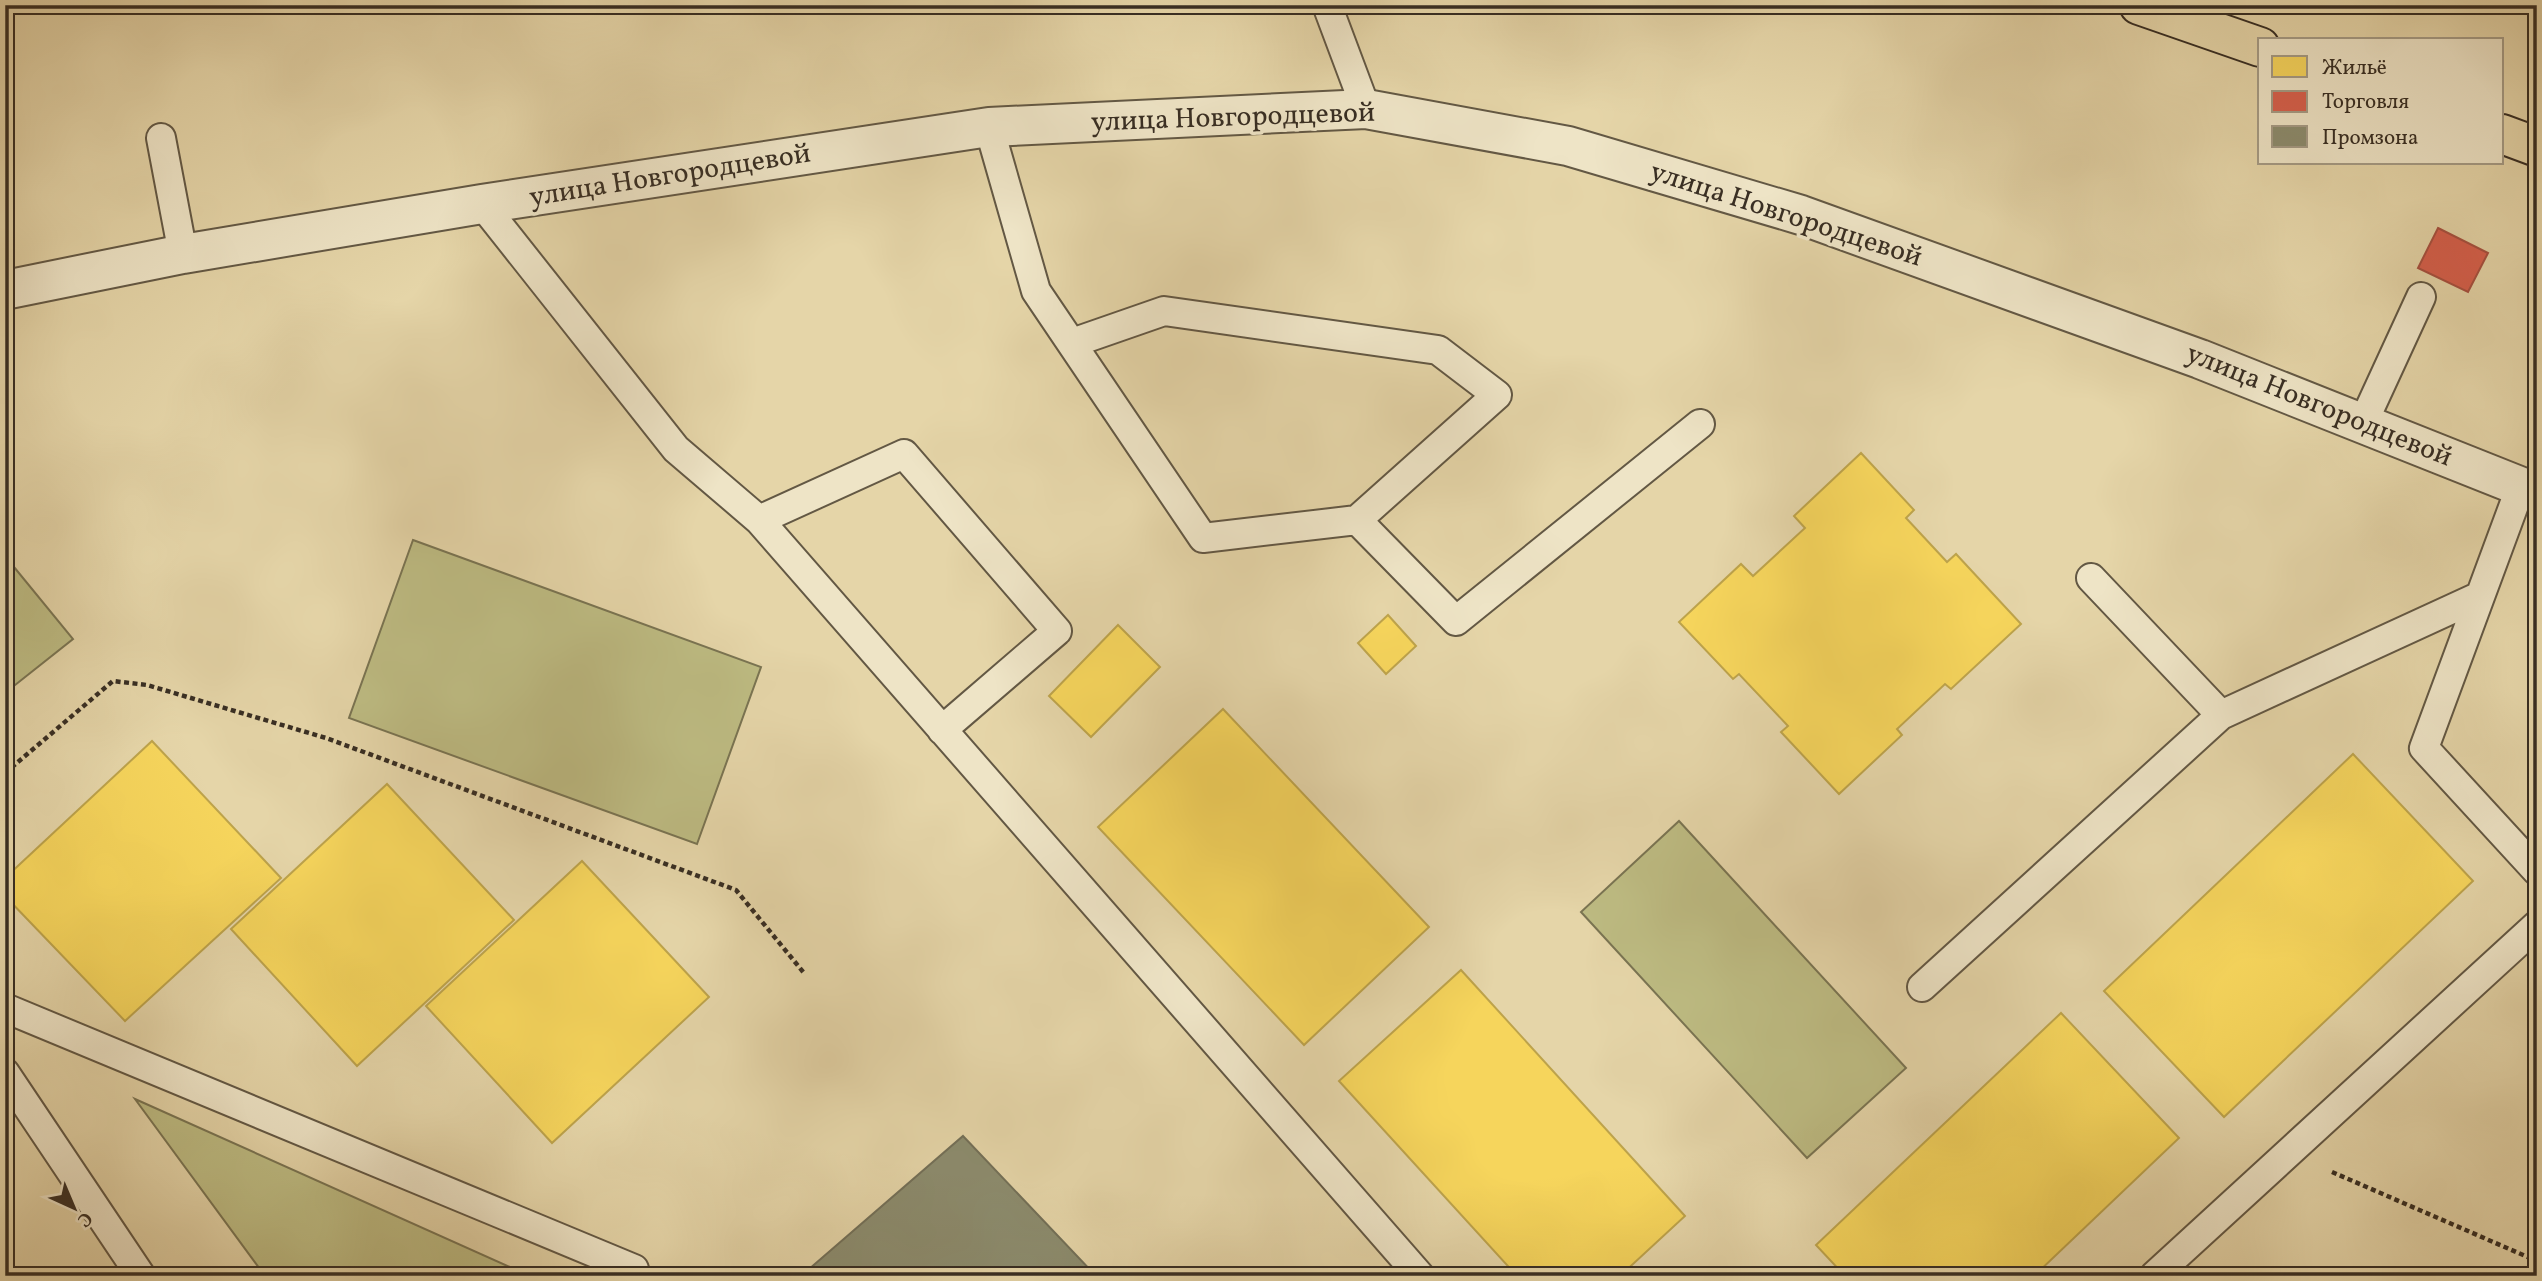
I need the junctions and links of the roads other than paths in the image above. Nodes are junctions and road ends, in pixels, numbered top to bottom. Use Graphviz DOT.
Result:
graph roads {
  1 [pos="1327,5"];
  2 [pos="2139,5"];
  3 [pos="2258,46"];
  4 [pos="1366,110"];
  5 [pos="989,127"];
  6 [pos="2504,135"];
  7 [pos="161,138"];
  8 [pos="2537,147"];
  9 [pos="482,204"];
  10 [pos="183,254"];
  11 [pos="5,290"];
  12 [pos="2421,297"];
  13 [pos="1072,343"];
  14 [pos="1700,424"];
  15 [pos="2363,424"];
  16 [pos="2529,489"];
  17 [pos="759,520"];
  18 [pos="1357,520"];
  19 [pos="2091,578"];
  20 [pos="2480,596"];
  21 [pos="2221,715"];
  22 [pos="942,730"];
  23 [pos="2537,871"];
  24 [pos="2537,925"];
  25 [pos="1922,987"];
  26 [pos="5,1008"];
  27 [pos="5,1073"];
  28 [pos="141,1276"];
  29 [pos="626,1276"];
  30 [pos="1420,1276"];
  31 [pos="2154,1276"];
  1 -- 4 [label="lane"];
  2 -- 3 [label="main road"];
  4 -- 5 [label="street, улица Новгородцевой"];
  4 -- 15 [label="street, улица Новгородцевой"];
  5 -- 9 [label="street, улица Новгородцевой"];
  5 -- 13 [label="lane"];
  6 -- 8 [label="main road"];
  7 -- 10 [label="lane"];
  9 -- 10 [label="street, улица Новгородцевой"];
  9 -- 17 [label="lane"];
  10 -- 11 [label="street, улица Новгородцевой"];
  12 -- 15 [label="lane"];
  13 -- 18 [label="lane"];
  13 -- 18 [label="lane"];
  14 -- 18 [label="lane"];
  15 -- 16 [label="street, улица Новгородцевой"];
  16 -- 20 [label="lane"];
  17 -- 22 [label="lane"];
  17 -- 22 [label="lane"];
  19 -- 21 [label="lane"];
  20 -- 21 [label="lane"];
  20 -- 23 [label="lane"];
  21 -- 25 [label="lane"];
  22 -- 30 [label="lane"];
  24 -- 31 [label="lane"];
  26 -- 29 [label="lane"];
  27 -- 28 [label="lane"];
}
